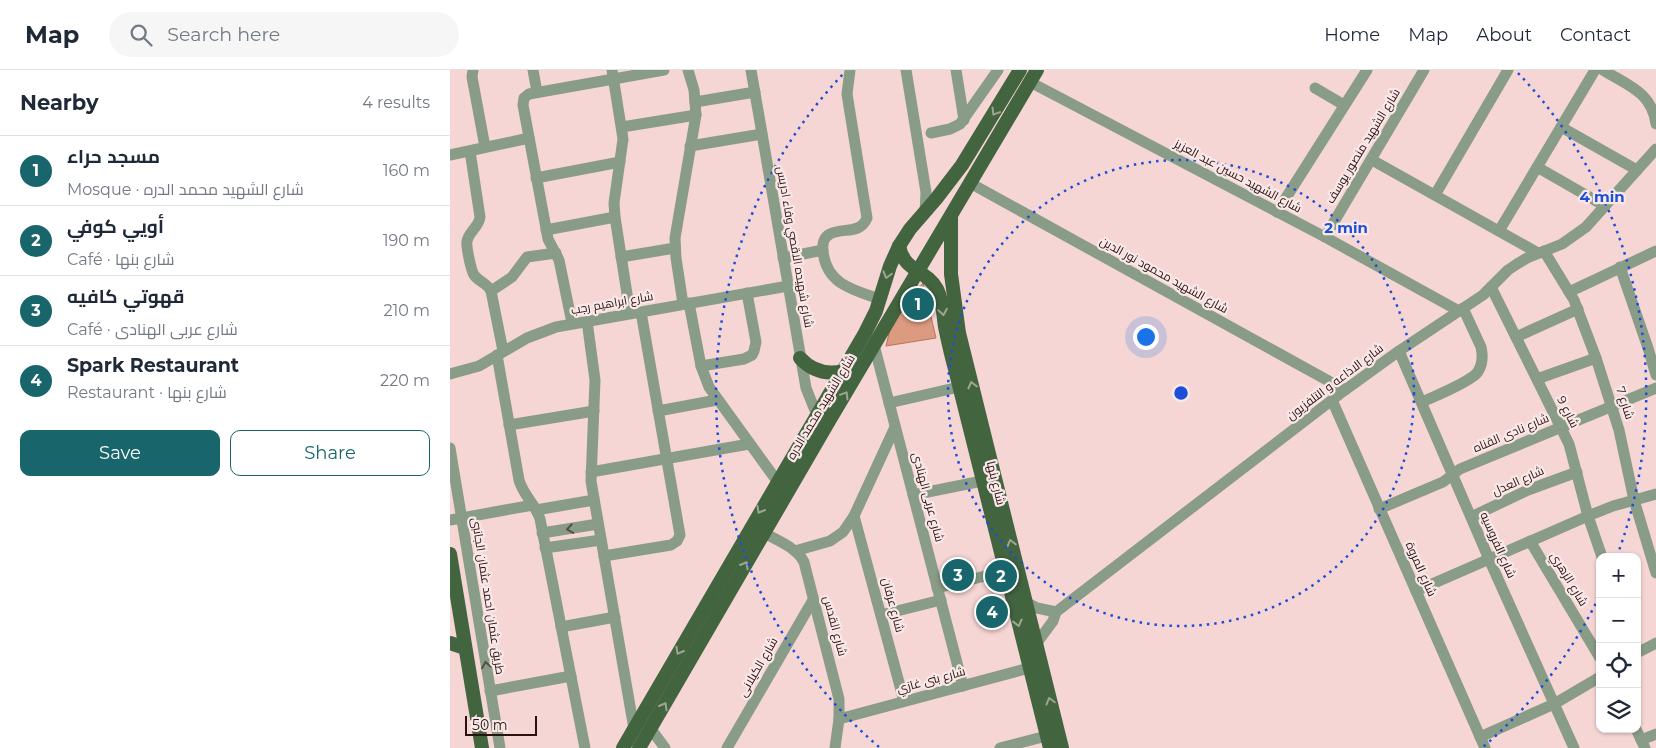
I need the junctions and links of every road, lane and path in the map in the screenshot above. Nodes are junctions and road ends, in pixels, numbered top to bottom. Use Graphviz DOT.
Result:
graph roads {
  1 [pos="473,70"];
  2 [pos="533,70"];
  3 [pos="664,70"];
  4 [pos="688,70"];
  5 [pos="751,70"];
  6 [pos="850,70"];
  7 [pos="906,70"];
  8 [pos="956,70"];
  9 [pos="998,70"];
  10 [pos="1020,70"];
  11 [pos="1037,70"];
  12 [pos="1367,70"];
  13 [pos="1424,70"];
  14 [pos="1508,70"];
  15 [pos="1595,70"];
  16 [pos="1602,70"];
  17 [pos="612,74"];
  18 [pos="1030,82"];
  19 [pos="1315,88"];
  20 [pos="537,92"];
  21 [pos="755,92"];
  22 [pos="696,102"];
  23 [pos="1344,105"];
  24 [pos="696,115"];
  25 [pos="964,120"];
  26 [pos="1656,124"];
  27 [pos="622,127"];
  28 [pos="1561,127"];
  29 [pos="931,133"];
  30 [pos="762,134"];
  31 [pos="529,138"];
  32 [pos="690,146"];
  33 [pos="485,148"];
  34 [pos="1656,149"];
  35 [pos="972,150"];
  36 [pos="470,151"];
  37 [pos="450,155"];
  38 [pos="985,157"];
  39 [pos="1372,160"];
  40 [pos="620,162"];
  41 [pos="1537,167"];
  42 [pos="1637,170"];
  43 [pos="923,173"];
  44 [pos="536,178"];
  45 [pos="970,184"];
  46 [pos="946,187"];
  47 [pos="1435,195"];
  48 [pos="1605,206"];
  49 [pos="1277,212"];
  50 [pos="925,213"];
  51 [pos="951,215"];
  52 [pos="615,217"];
  53 [pos="546,230"];
  54 [pos="1499,231"];
  55 [pos="1325,237"];
  56 [pos="899,246"];
  57 [pos="676,248"];
  58 [pos="823,250"];
  59 [pos="1656,251"];
  60 [pos="1541,252"];
  61 [pos="556,253"];
  62 [pos="621,257"];
  63 [pos="783,258"];
  64 [pos="1620,267"];
  65 [pos="917,271"];
  66 [pos="788,286"];
  67 [pos="1492,287"];
  68 [pos="491,291"];
  69 [pos="1569,292"];
  70 [pos="747,293"];
  71 [pos="880,299"];
  72 [pos="686,304"];
  73 [pos="1461,309"];
  74 [pos="1578,309"];
  75 [pos="635,312"];
  76 [pos="587,321"];
  77 [pos="572,323"];
  78 [pos="1516,337"];
  79 [pos="874,345"];
  80 [pos="1399,351"];
  81 [pos="500,353"];
  82 [pos="800,358"];
  83 [pos="1596,358"];
  84 [pos="701,366"];
  85 [pos="843,371"];
  86 [pos="450,374"];
  87 [pos="1656,375"];
  88 [pos="1537,380"];
  89 [pos="959,387"];
  90 [pos="1656,388"];
  91 [pos="1345,390"];
  92 [pos="717,400"];
  93 [pos="1332,400"];
  94 [pos="1422,402"];
  95 [pos="889,404"];
  96 [pos="1612,405"];
  97 [pos="594,411"];
  98 [pos="658,411"];
  99 [pos="823,418"];
  100 [pos="510,425"];
  101 [pos="896,427"];
  102 [pos="1560,427"];
  103 [pos="749,444"];
  104 [pos="450,448"];
  105 [pos="667,458"];
  106 [pos="590,472"];
  107 [pos="1576,472"];
  108 [pos="1453,475"];
  109 [pos="777,481"];
  110 [pos="982,481"];
  111 [pos="1656,494"];
  112 [pos="913,495"];
  113 [pos="594,500"];
  114 [pos="1634,500"];
  115 [pos="535,508"];
  116 [pos="1379,509"];
  117 [pos="854,516"];
  118 [pos="1588,516"];
  119 [pos="1471,517"];
  120 [pos="456,519"];
  121 [pos="598,524"];
  122 [pos="542,533"];
  123 [pos="764,533"];
  124 [pos="601,540"];
  125 [pos="1530,541"];
  126 [pos="546,548"];
  127 [pos="795,551"];
  128 [pos="1601,553"];
  129 [pos="450,554"];
  130 [pos="604,556"];
  131 [pos="1489,559"];
  132 [pos="1655,569"];
  133 [pos="1005,571"];
  134 [pos="938,588"];
  135 [pos="1416,591"];
  136 [pos="813,600"];
  137 [pos="941,600"];
  138 [pos="1025,602"];
  139 [pos="1056,612"];
  140 [pos="881,616"];
  141 [pos="615,617"];
  142 [pos="455,622"];
  143 [pos="561,627"];
  144 [pos="450,643"];
  145 [pos="1656,643"];
  146 [pos="1036,644"];
  147 [pos="466,648"];
  148 [pos="1596,651"];
  149 [pos="1641,651"];
  150 [pos="1029,668"];
  151 [pos="571,676"];
  152 [pos="1596,679"];
  153 [pos="963,686"];
  154 [pos="490,691"];
  155 [pos="904,701"];
  156 [pos="1554,704"];
  157 [pos="839,719"];
  158 [pos="634,729"];
  159 [pos="650,729"];
  160 [pos="1656,734"];
  161 [pos="1051,739"];
  162 [pos="1640,739"];
  163 [pos="1482,743"];
  164 [pos="482,748"];
  165 [pos="500,748"];
  166 [pos="585,748"];
  167 [pos="623,748"];
  168 [pos="639,748"];
  169 [pos="665,748"];
  170 [pos="727,748"];
  171 [pos="834,748"];
  172 [pos="1000,748"];
  173 [pos="1062,748"];
  174 [pos="1574,748"];
  1 -- 33 [label="street"];
  2 -- 20 [label="street"];
  3 -- 17 [label="street"];
  4 -- 22 [label="street"];
  5 -- 21 [label="street, شارع شهيده الاقصي وفاء ادريس"];
  6 -- 58 [label="street"];
  7 -- 43 [label="street"];
  8 -- 25 [label="street"];
  9 -- 25 [label="street"];
  10 -- 35 [label="main road, شارع الشهيد محمد الدره, one-way"];
  11 -- 18 [label="main road, شارع الشهيد محمد الدره"];
  12 -- 23 [label="street"];
  13 -- 39 [label="street, شارع الشهيد منصور يوسف"];
  14 -- 47 [label="street"];
  15 -- 28 [label="street"];
  16 -- 26 [label="street"];
  17 -- 20 [label="street"];
  17 -- 27 [label="street"];
  18 -- 38 [label="main road, شارع الشهيد محمد الدره"];
  18 -- 49 [label="street, شارع الشهيد حسين عبد العزيز"];
  19 -- 23 [label="street"];
  20 -- 31 [label="street"];
  21 -- 22 [label="street"];
  21 -- 30 [label="street, شارع شهيده الاقصي وفاء ادريس"];
  22 -- 24 [label="street"];
  23 -- 49 [label="street"];
  24 -- 27 [label="street"];
  24 -- 32 [label="street"];
  25 -- 29 [label="street"];
  27 -- 40 [label="street"];
  28 -- 41 [label="street"];
  28 -- 42 [label="street"];
  30 -- 32 [label="street"];
  30 -- 63 [label="street, شارع شهيده الاقصي وفاء ادريس"];
  31 -- 33 [label="street"];
  31 -- 44 [label="street"];
  32 -- 57 [label="street"];
  33 -- 36 [label="street"];
  34 -- 42 [label="street, شارع الاذاعه و التلفزيون"];
  35 -- 38 [label="main road"];
  35 -- 46 [label="main road, شارع الشهيد محمد الدره"];
  36 -- 37 [label="street"];
  36 -- 68 [label="street"];
  38 -- 45 [label="main road, شارع الشهيد محمد الدره"];
  39 -- 47 [label="street"];
  39 -- 55 [label="street, شارع الشهيد منصور يوسف"];
  40 -- 44 [label="street"];
  40 -- 52 [label="street"];
  41 -- 48 [label="street"];
  41 -- 54 [label="street"];
  42 -- 48 [label="street, شارع الاذاعه و التلفزيون"];
  43 -- 46 [label="street"];
  43 -- 50 [label="street"];
  44 -- 53 [label="street"];
  45 -- 51 [label="main road, شارع الشهيد محمد الدره"];
  45 -- 91 [label="street, شارع الشهيد محمود نور الدين"];
  46 -- 50 [label="main road, شارع الشهيد محمد الدره"];
  47 -- 54 [label="street"];
  48 -- 60 [label="street, شارع الاذاعه و التلفزيون"];
  49 -- 55 [label="street, شارع الشهيد حسين عبد العزيز"];
  50 -- 56 [label="main road, شارع الشهيد محمد الدره"];
  51 -- 65 [label="main road, شارع الشهيد محمد الدره"];
  138 -- 51 [label="main road, شارع بنها, one-way"];
  52 -- 53 [label="street"];
  52 -- 62 [label="street"];
  53 -- 61 [label="street"];
  54 -- 60 [label="street"];
  55 -- 73 [label="street, شارع الشهيد حسين عبد العزيز"];
  56 -- 65 [label="main road, شارع بنها"];
  56 -- 71 [label="main road, شارع الشهيد محمد الدره, one-way"];
  57 -- 62 [label="street"];
  57 -- 72 [label="street"];
  58 -- 63 [label="street"];
  58 -- 71 [label="street"];
  59 -- 64 [label="street"];
  60 -- 67 [label="street, شارع الاذاعه و التلفزيون"];
  60 -- 69 [label="street, شارع 7"];
  61 -- 68 [label="street"];
  61 -- 77 [label="street"];
  62 -- 75 [label="street"];
  63 -- 66 [label="street, شارع شهيده الاقصي وفاء ادريس"];
  64 -- 69 [label="street"];
  64 -- 87 [label="street"];
  65 -- 79 [label="main road, شارع الشهيد محمد الدره"];
  65 -- 89 [label="main road, شارع بنها, one-way"];
  66 -- 70 [label="street, شارع ابراهيم رجب"];
  66 -- 82 [label="street, شارع شهيده الاقصي وفاء ادريس"];
  67 -- 73 [label="street, شارع الاذاعه و التلفزيون"];
  67 -- 78 [label="street, شارع 9"];
  68 -- 81 [label="street"];
  69 -- 74 [label="street, شارع 7"];
  70 -- 72 [label="street, شارع ابراهيم رجب"];
  70 -- 84 [label="street"];
  71 -- 85 [label="main road, شارع الشهيد محمد الدره"];
  72 -- 75 [label="street, شارع ابراهيم رجب"];
  72 -- 84 [label="street"];
  73 -- 80 [label="street, شارع الاذاعه و التلفزيون"];
  73 -- 94 [label="street"];
  74 -- 78 [label="street"];
  74 -- 83 [label="street, شارع 7"];
  75 -- 76 [label="street, شارع ابراهيم رجب"];
  75 -- 98 [label="street"];
  76 -- 77 [label="street, شارع ابراهيم رجب"];
  76 -- 97 [label="street"];
  77 -- 81 [label="street, شارع ابراهيم رجب"];
  78 -- 88 [label="street, شارع 9"];
  79 -- 95 [label="street, شارع عربى الهنادى"];
  99 -- 79 [label="main road, شارع الشهيد محمد الدره, one-way"];
  80 -- 91 [label="street, شارع الاذاعه و التلفزيون"];
  80 -- 94 [label="street, شارع الفروسيه"];
  81 -- 86 [label="street, شارع ابراهيم رجب"];
  81 -- 100 [label="street"];
  82 -- 85 [label="main road"];
  82 -- 99 [label="street, شارع شهيده الاقصي وفاء ادريس"];
  83 -- 88 [label="street"];
  83 -- 96 [label="street, شارع 7"];
  84 -- 92 [label="street"];
  85 -- 99 [label="main road, شارع الشهيد محمد الدره"];
  88 -- 102 [label="street, شارع 9"];
  89 -- 95 [label="street"];
  89 -- 110 [label="main road, شارع بنها"];
  90 -- 96 [label="street, شارع نادى القناه"];
  91 -- 93 [label="street, شارع الاذاعه و التلفزيون"];
  92 -- 98 [label="street"];
  92 -- 103 [label="street"];
  93 -- 116 [label="street, شارع المروة"];
  93 -- 139 [label="street, شارع الاذاعه و التلفزيون"];
  94 -- 108 [label="street, شارع الفروسيه"];
  95 -- 101 [label="street, شارع عربى الهنادى"];
  96 -- 102 [label="street, شارع نادى القناه"];
  96 -- 114 [label="street, شارع 7"];
  97 -- 100 [label="street"];
  97 -- 106 [label="street"];
  98 -- 105 [label="street"];
  99 -- 109 [label="main road, شارع الشهيد محمد الدره"];
  99 -- 123 [label="main road, شارع الشهيد محمد الدره"];
  100 -- 115 [label="street"];
  101 -- 112 [label="street, شارع عربى الهنادى"];
  101 -- 117 [label="street"];
  102 -- 107 [label="street, شارع 9"];
  102 -- 108 [label="street, شارع نادى القناه"];
  103 -- 105 [label="street"];
  103 -- 109 [label="street"];
  104 -- 120 [label="street, طريق عثمان احمد عثمان الجانبى"];
  105 -- 106 [label="street"];
  105 -- 130 [label="street"];
  106 -- 113 [label="street"];
  107 -- 118 [label="street, شارع 9"];
  107 -- 119 [label="street, شارع العدل"];
  108 -- 116 [label="street, شارع نادى القناه"];
  108 -- 119 [label="street, شارع الفروسيه"];
  109 -- 158 [label="main road, شارع الشهيد محمد الدره, one-way"];
  110 -- 112 [label="street"];
  110 -- 133 [label="main road, شارع بنها"];
  111 -- 114 [label="street"];
  112 -- 134 [label="street, شارع عربى الهنادى"];
  113 -- 115 [label="street"];
  113 -- 121 [label="street"];
  114 -- 118 [label="street"];
  114 -- 132 [label="street, شارع 7"];
  115 -- 120 [label="street"];
  115 -- 122 [label="street"];
  116 -- 135 [label="street, شارع المروة"];
  117 -- 127 [label="street"];
  117 -- 140 [label="street, شارع عرفان"];
  118 -- 125 [label="street"];
  118 -- 128 [label="street, شارع 9"];
  119 -- 131 [label="street, شارع الفروسيه"];
  154 -- 120 [label="street, طريق عثمان احمد عثمان الجانبى, one-way"];
  121 -- 122 [label="street, one-way"];
  121 -- 124 [label="street"];
  122 -- 126 [label="street"];
  123 -- 127 [label="street"];
  159 -- 123 [label="main road, شارع الشهيد محمد الدره, one-way"];
  124 -- 126 [label="street"];
  124 -- 130 [label="street"];
  125 -- 131 [label="street"];
  125 -- 148 [label="street, شارع الزهري"];
  126 -- 143 [label="street"];
  127 -- 136 [label="street, شارع القدس"];
  129 -- 142 [label="main road"];
  130 -- 141 [label="street"];
  131 -- 135 [label="street"];
  131 -- 156 [label="street, شارع الفروسيه"];
  133 -- 134 [label="street"];
  133 -- 150 [label="main road, شارع بنها, one-way"];
  134 -- 137 [label="street, شارع عربى الهنادى"];
  135 -- 163 [label="street, شارع المروة"];
  136 -- 157 [label="street, شارع القدس"];
  136 -- 170 [label="street, شارع الكيلانى"];
  137 -- 140 [label="street"];
  137 -- 153 [label="street, شارع عربى الهنادى"];
  138 -- 139 [label="street"];
  138 -- 146 [label="main road, شارع بنها"];
  139 -- 146 [label="street, شارع الاذاعه و التلفزيون"];
  140 -- 155 [label="street, شارع عرفان"];
  141 -- 143 [label="street"];
  141 -- 158 [label="street"];
  142 -- 147 [label="main road"];
  143 -- 151 [label="street"];
  144 -- 147 [label="main road"];
  145 -- 149 [label="street"];
  161 -- 146 [label="main road, شارع بنها, one-way"];
  147 -- 164 [label="main road"];
  150 -- 153 [label="street, شارع بنى غازي"];
  150 -- 161 [label="main road, شارع بنها"];
  151 -- 154 [label="street"];
  151 -- 166 [label="street"];
  152 -- 156 [label="street"];
  153 -- 155 [label="street, شارع بنى غازي"];
  154 -- 165 [label="street, طريق عثمان احمد عثمان الجانبى"];
  155 -- 157 [label="street, شارع بنى غازي"];
  156 -- 163 [label="street"];
  156 -- 174 [label="street, شارع الفروسيه"];
  157 -- 171 [label="street, شارع القدس"];
  158 -- 167 [label="main road, شارع الشهيد محمد الدره"];
  159 -- 168 [label="main road, شارع الشهيد محمد الدره"];
  159 -- 169 [label="street"];
  160 -- 162 [label="street"];
  161 -- 172 [label="street"];
  161 -- 173 [label="main road, شارع بنها"];
}
